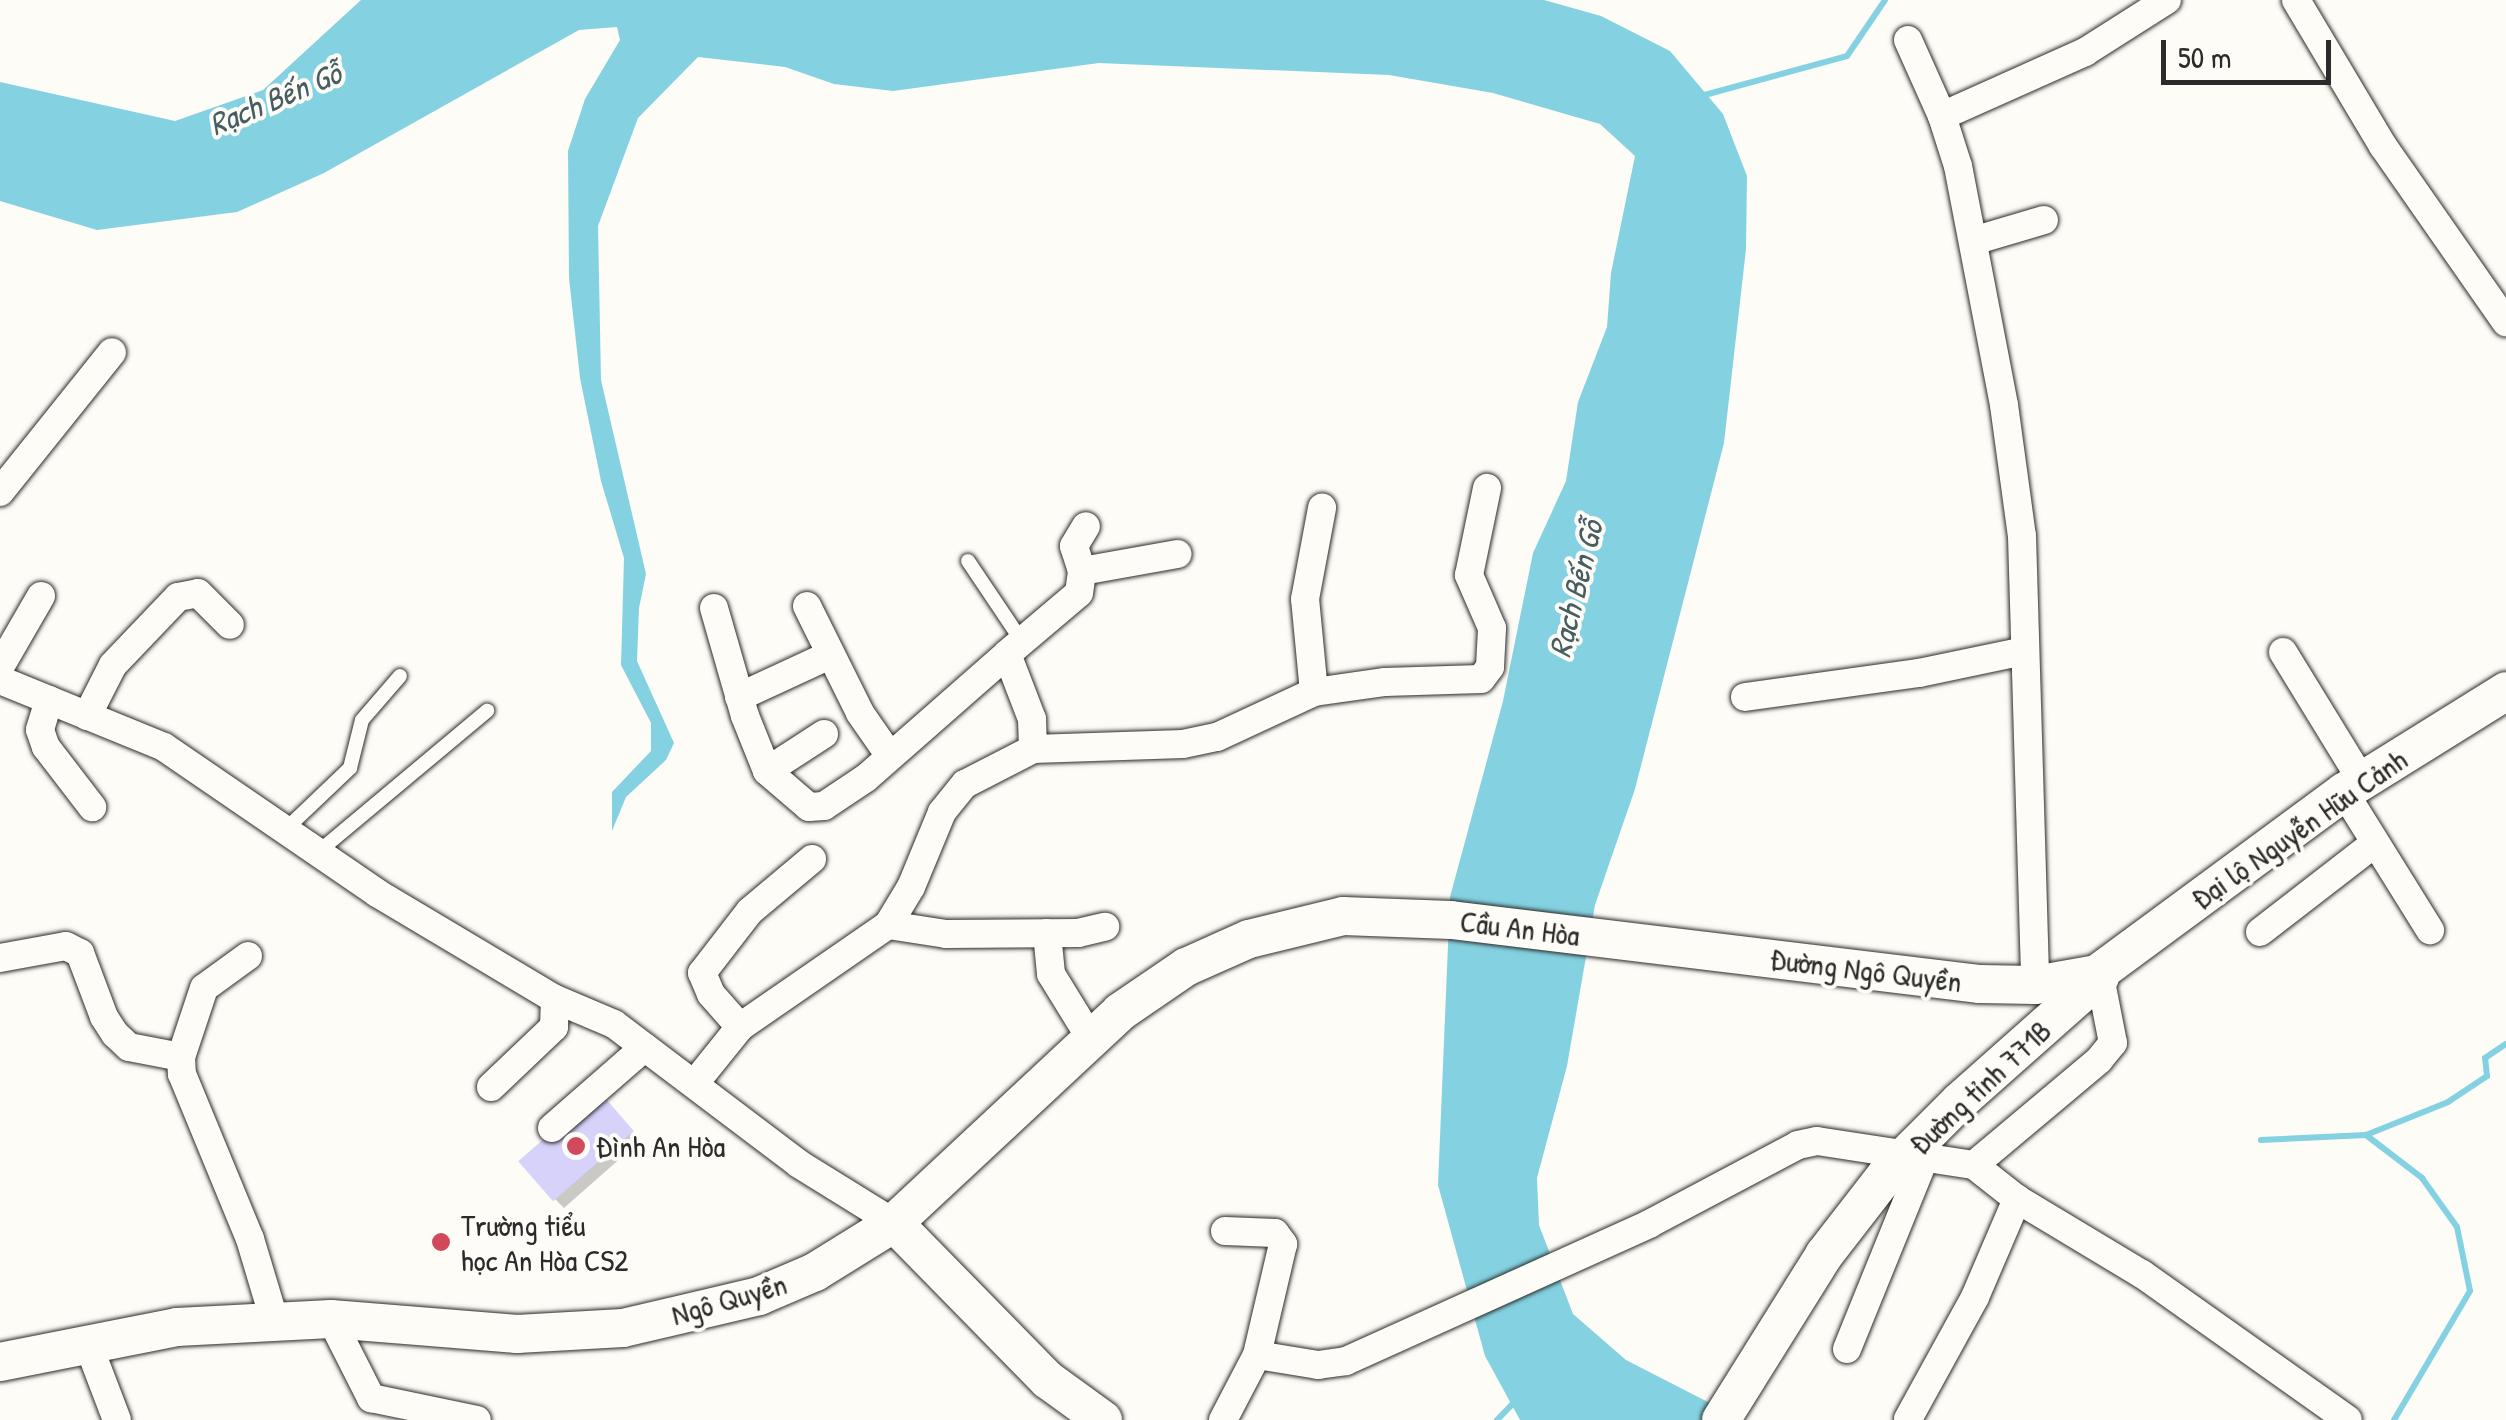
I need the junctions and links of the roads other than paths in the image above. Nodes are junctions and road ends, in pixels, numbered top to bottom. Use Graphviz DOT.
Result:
graph roads {
  1 [pos="2168,0"];
  2 [pos="2296,0"];
  3 [pos="1908,40"];
  4 [pos="1942,116"];
  5 [pos="2044,220"];
  6 [pos="1973,241"];
  7 [pos="2506,322"];
  8 [pos="112,352"];
  9 [pos="1487,488"];
  10 [pos="0,492"];
  11 [pos="1322,508"];
  12 [pos="1086,526"];
  13 [pos="1177,554"];
  14 [pos="968,561"];
  15 [pos="1082,571"];
  16 [pos="41,596"];
  17 [pos="807,606"];
  18 [pos="714,608"];
  19 [pos="230,626"];
  20 [pos="1014,647"];
  21 [pos="2024,651"];
  22 [pos="2283,652"];
  23 [pos="830,655"];
  24 [pos="0,667"];
  25 [pos="400,676"];
  26 [pos="0,680"];
  27 [pos="2506,691"];
  28 [pos="1314,692"];
  29 [pos="739,697"];
  30 [pos="1746,697"];
  31 [pos="50,700"];
  32 [pos="487,710"];
  33 [pos="88,716"];
  34 [pos="824,734"];
  35 [pos="1032,750"];
  36 [pos="890,756"];
  37 [pos="767,771"];
  38 [pos="2353,786"];
  39 [pos="92,807"];
  40 [pos="285,830"];
  41 [pos="2374,844"];
  42 [pos="317,852"];
  43 [pos="812,859"];
  44 [pos="1343,916"];
  45 [pos="888,925"];
  46 [pos="1105,927"];
  47 [pos="2430,930"];
  48 [pos="2260,932"];
  49 [pos="1047,933"];
  50 [pos="1696,950"];
  51 [pos="248,956"];
  52 [pos="0,958"];
  53 [pos="2098,975"];
  54 [pos="2036,985"];
  55 [pos="555,999"];
  56 [pos="740,1027"];
  57 [pos="1091,1039"];
  58 [pos="645,1046"];
  59 [pos="181,1057"];
  60 [pos="695,1084"];
  61 [pos="491,1087"];
  62 [pos="552,1128"];
  63 [pos="1916,1156"];
  64 [pos="1974,1166"];
  65 [pos="2017,1199"];
  66 [pos="894,1223"];
  67 [pos="1225,1231"];
  68 [pos="274,1319"];
  69 [pos="330,1319"];
  70 [pos="88,1344"];
  71 [pos="1848,1348"];
  72 [pos="1256,1355"];
  73 [pos="0,1362"];
  74 [pos="1908,1419"];
  75 [pos="117,1420"];
  76 [pos="477,1420"];
  77 [pos="1103,1420"];
  78 [pos="1223,1420"];
  79 [pos="1721,1420"];
  80 [pos="2348,1420"];
  1 -- 4 [label="street"];
  2 -- 7 [label="street"];
  3 -- 4 [label="street"];
  4 -- 6 [label="street"];
  5 -- 6 [label="street"];
  6 -- 21 [label="street"];
  8 -- 10 [label="street"];
  9 -- 28 [label="street"];
  11 -- 28 [label="street"];
  12 -- 15 [label="street"];
  13 -- 15 [label="street"];
  14 -- 20 [label="lane"];
  15 -- 20 [label="street"];
  16 -- 24 [label="street"];
  17 -- 23 [label="street"];
  18 -- 29 [label="street"];
  19 -- 33 [label="street"];
  20 -- 35 [label="street"];
  20 -- 36 [label="street"];
  21 -- 30 [label="street"];
  21 -- 54 [label="street"];
  22 -- 38 [label="street"];
  23 -- 29 [label="street"];
  23 -- 36 [label="street"];
  25 -- 40 [label="lane"];
  26 -- 31 [label="street"];
  27 -- 38 [label="street, Đại lộ Nguyễn Hữu Cảnh"];
  28 -- 35 [label="street"];
  29 -- 37 [label="street"];
  31 -- 33 [label="street"];
  31 -- 39 [label="street"];
  32 -- 42 [label="lane"];
  33 -- 40 [label="street"];
  34 -- 37 [label="street"];
  35 -- 45 [label="street"];
  36 -- 37 [label="street"];
  38 -- 41 [label="street"];
  38 -- 53 [label="street, Đại lộ Nguyễn Hữu Cảnh"];
  40 -- 42 [label="street"];
  41 -- 47 [label="street"];
  41 -- 48 [label="street"];
  42 -- 55 [label="street"];
  43 -- 56 [label="street"];
  44 -- 50 [label="street, Cầu An Hòa"];
  44 -- 57 [label="street, Ngô Quyền"];
  45 -- 49 [label="street"];
  45 -- 56 [label="street"];
  46 -- 49 [label="street"];
  49 -- 57 [label="street"];
  50 -- 54 [label="street, Đường Ngô Quyền"];
  51 -- 59 [label="street"];
  52 -- 59 [label="street"];
  53 -- 54 [label="street, Đường tỉnh 771B"];
  53 -- 63 [label="street, Đường tỉnh 771B"];
  53 -- 64 [label="street"];
  55 -- 58 [label="street"];
  55 -- 61 [label="street"];
  56 -- 60 [label="street"];
  57 -- 66 [label="street, Ngô Quyền"];
  58 -- 60 [label="street"];
  58 -- 62 [label="street"];
  59 -- 68 [label="street"];
  60 -- 66 [label="street"];
  63 -- 64 [label="street"];
  63 -- 71 [label="street"];
  63 -- 72 [label="street"];
  63 -- 79 [label="street, Đường tỉnh 771B"];
  64 -- 65 [label="street"];
  65 -- 74 [label="street"];
  65 -- 80 [label="street"];
  66 -- 69 [label="street, Ngô Quyền"];
  66 -- 77 [label="street"];
  67 -- 72 [label="street"];
  68 -- 69 [label="street, Ngô Quyền"];
  68 -- 70 [label="street, Ngô Quyền"];
  69 -- 76 [label="street"];
  70 -- 73 [label="street, Ngô Quyền"];
  70 -- 75 [label="street"];
  72 -- 78 [label="street"];
}
